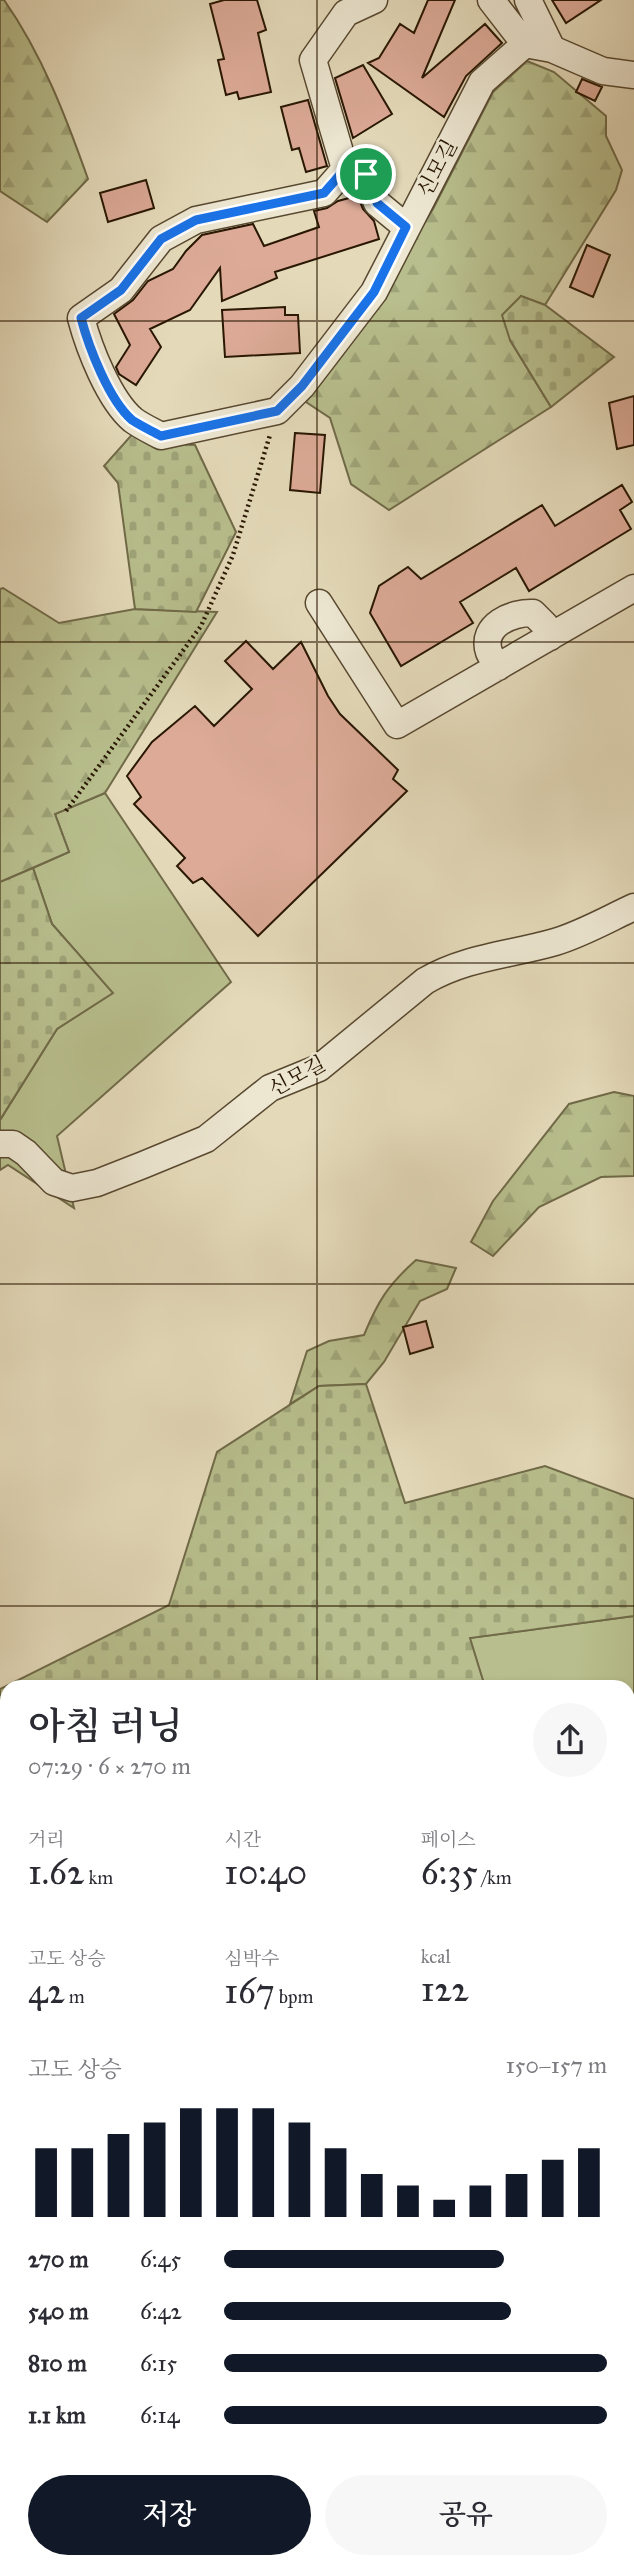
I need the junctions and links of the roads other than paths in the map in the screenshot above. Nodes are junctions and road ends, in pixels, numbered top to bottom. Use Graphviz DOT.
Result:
graph roads {
  1 [pos="374,0"];
  2 [pos="491,0"];
  3 [pos="528,0"];
  4 [pos="524,44"];
  5 [pos="552,49"];
  6 [pos="634,75"];
  7 [pos="345,169"];
  8 [pos="406,227"];
  9 [pos="634,588"];
  10 [pos="320,603"];
  11 [pos="550,637"];
  12 [pos="498,667"];
  13 [pos="634,907"];
  14 [pos="0,1144"];
  1 -- 7 [label="street"];
  2 -- 4 [label="street"];
  3 -- 5 [label="street"];
  4 -- 5 [label="street"];
  4 -- 8 [label="street, 신모길"];
  5 -- 6 [label="street"];
  7 -- 8 [label="street"];
  7 -- 8 [label="street, 신모길"];
  9 -- 11 [label="street"];
  10 -- 12 [label="street"];
  11 -- 12 [label="street"];
  11 -- 12 [label="street"];
  13 -- 14 [label="street, 신모길"];
}
